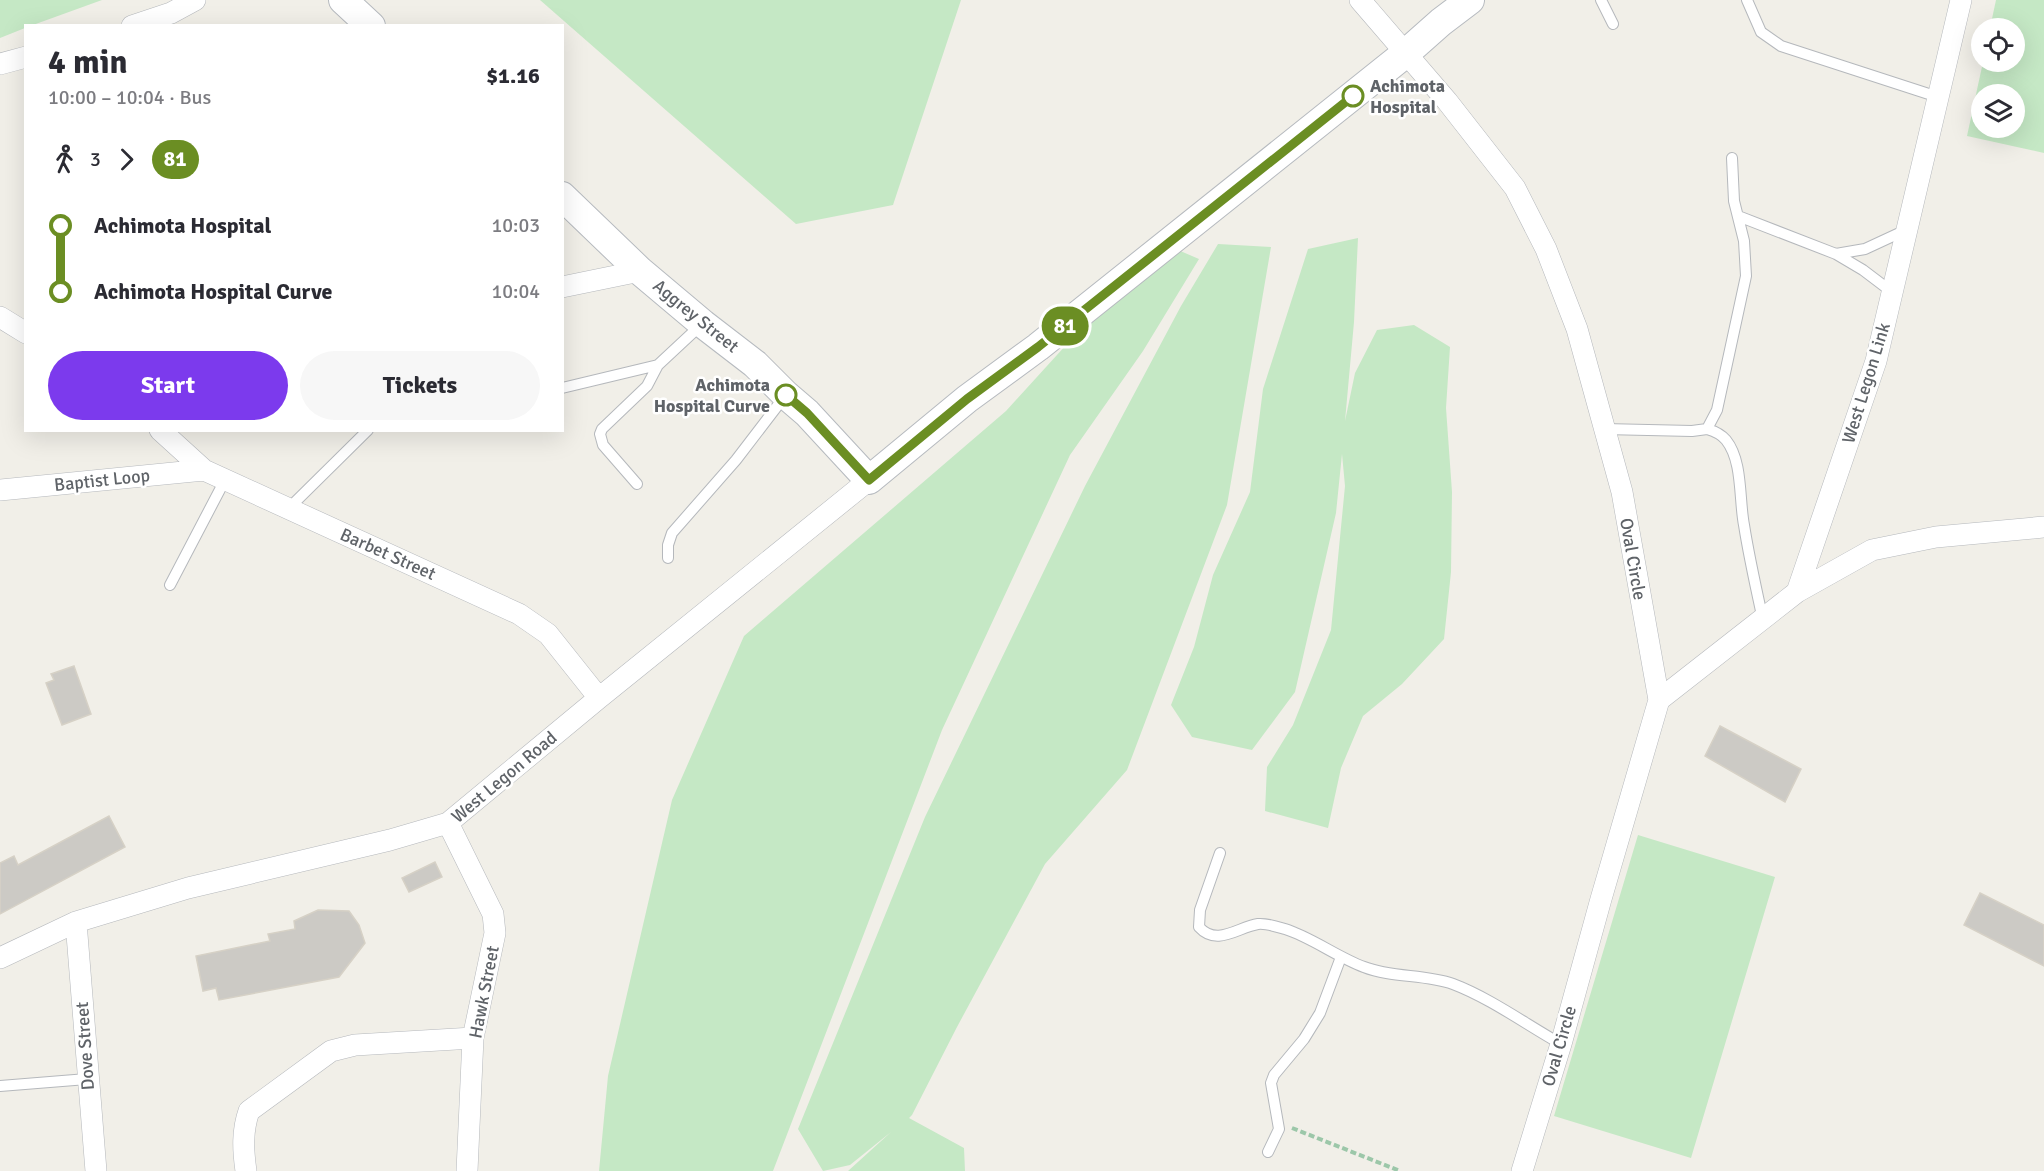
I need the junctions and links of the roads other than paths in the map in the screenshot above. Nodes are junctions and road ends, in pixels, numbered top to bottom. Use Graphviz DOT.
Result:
graph roads {
  1 [pos="195,0"];
  2 [pos="343,0"];
  3 [pos="1360,0"];
  4 [pos="1470,0"];
  5 [pos="1601,0"];
  6 [pos="1747,0"];
  7 [pos="1961,0"];
  8 [pos="166,21"];
  9 [pos="146,24"];
  10 [pos="369,24"];
  11 [pos="1613,24"];
  12 [pos="1406,53"];
  13 [pos="24,58"];
  14 [pos="0,64"];
  15 [pos="1938,97"];
  16 [pos="1732,158"];
  17 [pos="564,198"];
  18 [pos="1738,216"];
  19 [pos="1907,230"];
  20 [pos="1836,254"];
  21 [pos="640,270"];
  22 [pos="564,287"];
  23 [pos="1892,292"];
  24 [pos="703,324"];
  25 [pos="658,365"];
  26 [pos="564,388"];
  27 [pos="786,395"];
  28 [pos="1604,429"];
  29 [pos="1707,429"];
  30 [pos="162,432"];
  31 [pos="366,432"];
  32 [pos="204,470"];
  33 [pos="226,478"];
  34 [pos="869,480"];
  35 [pos="637,484"];
  36 [pos="0,490"];
  37 [pos="288,509"];
  38 [pos="2044,526"];
  39 [pos="669,558"];
  40 [pos="170,585"];
  41 [pos="1797,591"];
  42 [pos="1763,620"];
  43 [pos="599,698"];
  44 [pos="1659,700"];
  45 [pos="448,824"];
  46 [pos="1220,853"];
  47 [pos="76,922"];
  48 [pos="1341,957"];
  49 [pos="0,958"];
  50 [pos="473,1038"];
  51 [pos="1561,1044"];
  52 [pos="87,1079"];
  53 [pos="0,1086"];
  54 [pos="1268,1152"];
  55 [pos="96,1171"];
  56 [pos="246,1171"];
  57 [pos="467,1171"];
  58 [pos="1522,1171"];
  1 -- 8 [label="street"];
  2 -- 10 [label="main road"];
  3 -- 12 [label="street, Oval Circle"];
  4 -- 12 [label="main road"];
  5 -- 11 [label="lane"];
  6 -- 15 [label="lane"];
  7 -- 15 [label="street, West Legon Link"];
  8 -- 9 [label="street"];
  12 -- 28 [label="street, Oval Circle"];
  12 -- 34 [label="main road"];
  13 -- 14 [label="street"];
  15 -- 19 [label="street, West Legon Link"];
  16 -- 18 [label="lane"];
  17 -- 21 [label="main road, Aggrey Street"];
  18 -- 20 [label="lane"];
  18 -- 29 [label="lane"];
  19 -- 20 [label="lane"];
  19 -- 23 [label="street, West Legon Link"];
  20 -- 23 [label="lane"];
  21 -- 22 [label="street"];
  21 -- 24 [label="main road, Aggrey Street"];
  23 -- 41 [label="street, West Legon Link"];
  24 -- 25 [label="lane"];
  24 -- 27 [label="main road, Aggrey Street"];
  25 -- 26 [label="lane"];
  25 -- 35 [label="lane"];
  27 -- 34 [label="main road, Aggrey Street"];
  27 -- 39 [label="lane"];
  28 -- 29 [label="lane"];
  28 -- 44 [label="street, Oval Circle"];
  29 -- 42 [label="lane"];
  30 -- 32 [label="street, Barbet Street"];
  31 -- 37 [label="lane"];
  32 -- 33 [label="street, Barbet Street"];
  32 -- 36 [label="street, Baptist Loop"];
  33 -- 37 [label="street, Barbet Street"];
  33 -- 40 [label="lane"];
  34 -- 43 [label="street, West Legon Road"];
  37 -- 43 [label="street, Barbet Street"];
  38 -- 41 [label="street"];
  41 -- 42 [label="street"];
  42 -- 44 [label="street"];
  43 -- 45 [label="street, West Legon Road"];
  44 -- 51 [label="street, Oval Circle"];
  45 -- 47 [label="street, West Legon Road"];
  45 -- 50 [label="street, Hawk Street"];
  46 -- 48 [label="lane"];
  47 -- 49 [label="street, West Legon Road"];
  47 -- 52 [label="street, Dove Street"];
  48 -- 51 [label="lane"];
  48 -- 54 [label="lane"];
  50 -- 56 [label="street"];
  50 -- 57 [label="street, Hawk Street"];
  51 -- 58 [label="street, Oval Circle"];
  52 -- 53 [label="lane"];
  52 -- 55 [label="street, Dove Street"];
}
